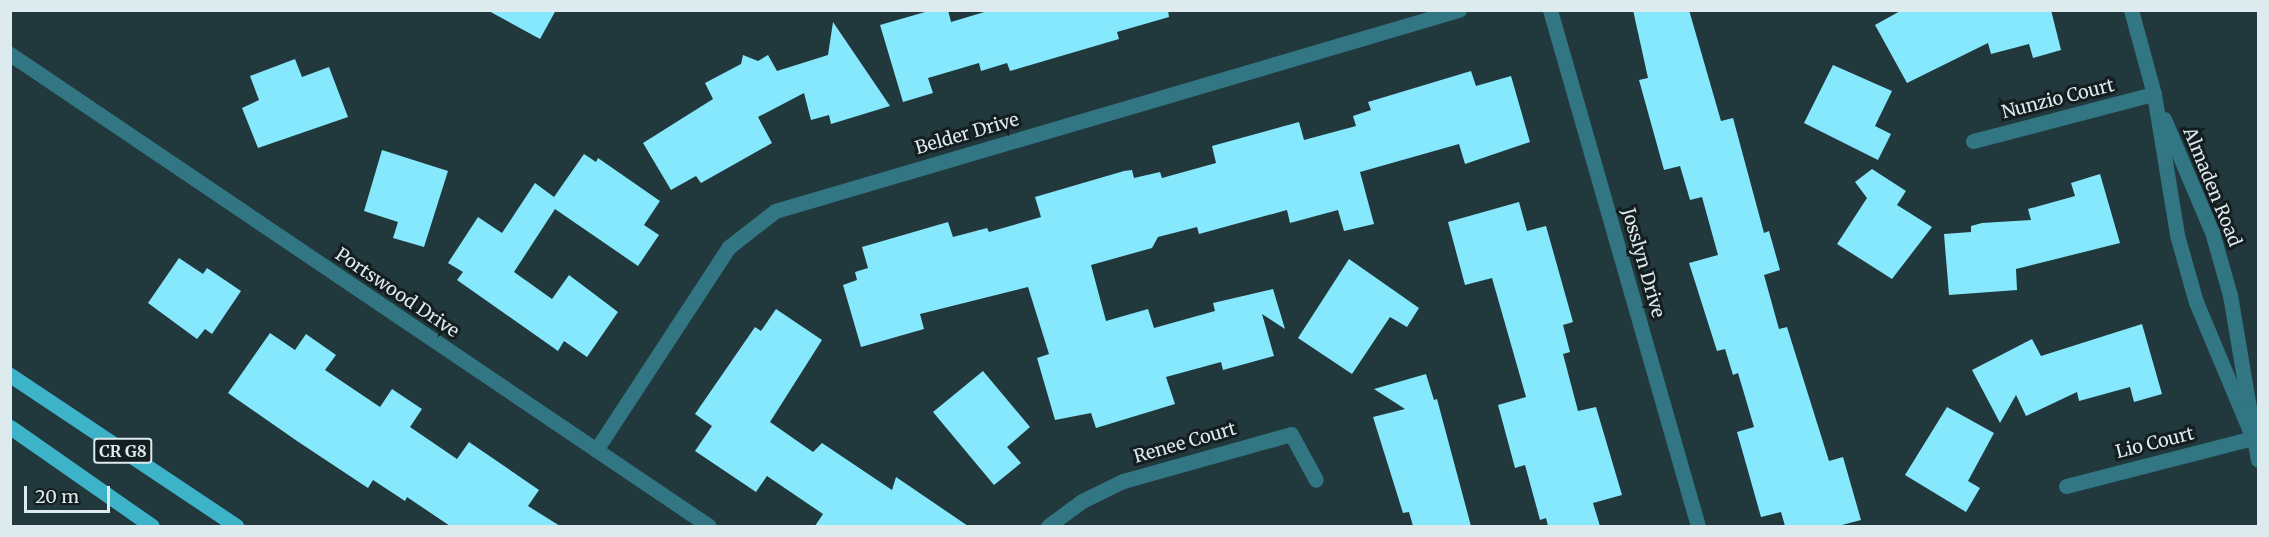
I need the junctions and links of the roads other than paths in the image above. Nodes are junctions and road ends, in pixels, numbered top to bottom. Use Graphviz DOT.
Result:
graph roads {
  1 [pos="1459,10"];
  2 [pos="1550,10"];
  3 [pos="2131,10"];
  4 [pos="10,54"];
  5 [pos="2154,94"];
  6 [pos="1973,141"];
  7 [pos="10,375"];
  8 [pos="10,427"];
  9 [pos="2253,438"];
  10 [pos="596,450"];
  11 [pos="2259,460"];
  12 [pos="1316,480"];
  13 [pos="2066,486"];
  14 [pos="152,526"];
  15 [pos="236,526"];
  16 [pos="709,526"];
  17 [pos="1048,526"];
  18 [pos="1698,526"];
  1 -- 10 [label="street, Belder Drive"];
  2 -- 18 [label="street, Josslyn Drive"];
  3 -- 5 [label="street, Almaden Road"];
  4 -- 10 [label="street, Portswood Drive"];
  5 -- 6 [label="street, Nunzio Court"];
  5 -- 9 [label="street, Almaden Road"];
  5 -- 9 [label="street, Almaden Road"];
  7 -- 15 [label="main road, CR G8"];
  8 -- 14 [label="main road, CR G8"];
  9 -- 11 [label="street, Almaden Road"];
  9 -- 13 [label="street, Lio Court"];
  10 -- 16 [label="street, Portswood Drive"];
  12 -- 17 [label="street, Renee Court"];
}
